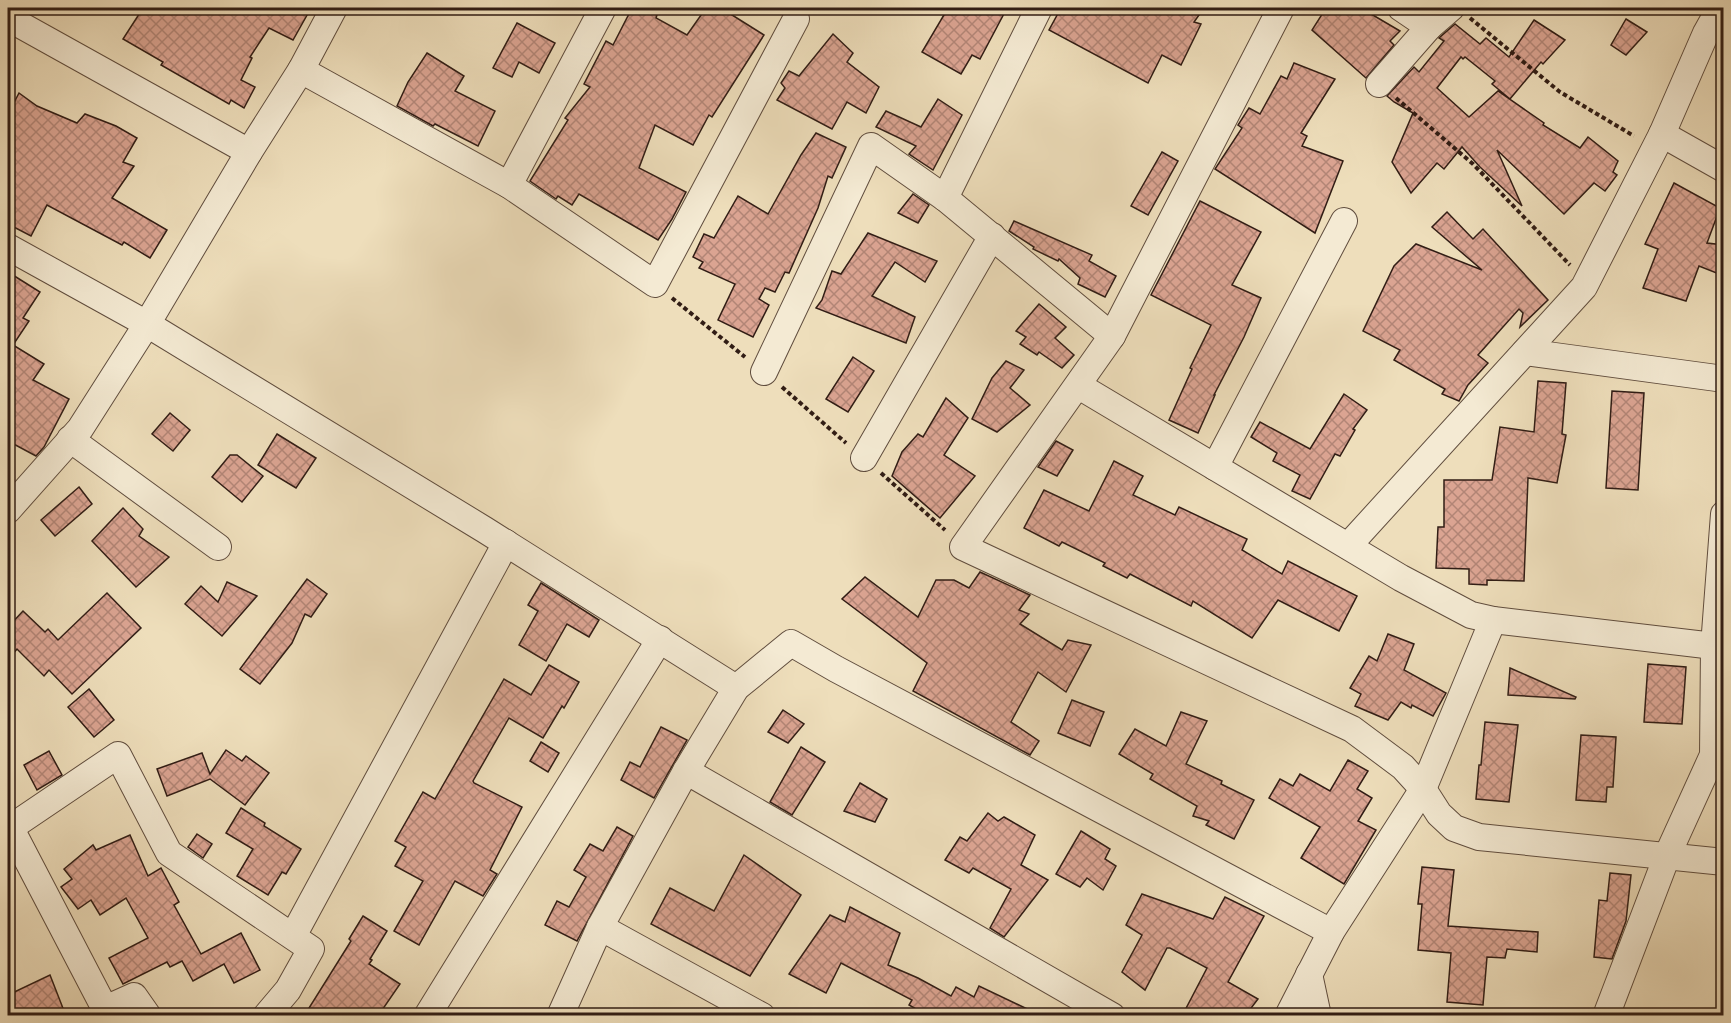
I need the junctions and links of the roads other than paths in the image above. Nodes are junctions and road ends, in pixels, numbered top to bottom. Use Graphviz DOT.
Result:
graph roads {
  1 [pos="334,8"];
  2 [pos="603,8"];
  3 [pos="1039,8"];
  4 [pos="1281,8"];
  5 [pos="1401,8"];
  6 [pos="1720,8"];
  7 [pos="1459,11"];
  8 [pos="8,18"];
  9 [pos="796,19"];
  10 [pos="1429,27"];
  11 [pos="301,70"];
  12 [pos="1379,84"];
  13 [pos="1658,141"];
  14 [pos="249,152"];
  15 [pos="1724,169"];
  16 [pos="509,185"];
  17 [pos="945,198"];
  18 [pos="1344,221"];
  19 [pos="992,236"];
  20 [pos="8,247"];
  21 [pos="147,324"];
  22 [pos="1112,336"];
  23 [pos="1525,352"];
  24 [pos="764,372"];
  25 [pos="1724,379"];
  26 [pos="1079,386"];
  27 [pos="70,439"];
  28 [pos="864,458"];
  29 [pos="1215,467"];
  30 [pos="8,510"];
  31 [pos="1724,514"];
  32 [pos="506,543"];
  33 [pos="1348,546"];
  34 [pos="218,547"];
  35 [pos="1493,620"];
  36 [pos="660,639"];
  37 [pos="1714,646"];
  38 [pos="736,688"];
  39 [pos="686,771"];
  40 [pos="1423,789"];
  41 [pos="9,826"];
  42 [pos="1667,856"];
  43 [pos="1724,862"];
  44 [pos="600,927"];
  45 [pos="1331,932"];
  46 [pos="293,936"];
  47 [pos="1309,974"];
  48 [pos="99,1012"];
  49 [pos="148,1016"];
  50 [pos="266,1016"];
  51 [pos="427,1016"];
  52 [pos="560,1016"];
  53 [pos="762,1016"];
  54 [pos="1112,1016"];
  55 [pos="1288,1016"];
  56 [pos="1318,1016"];
  57 [pos="1606,1016"];
  1 -- 11 [label="street"];
  2 -- 16 [label="street"];
  3 -- 17 [label="street"];
  4 -- 22 [label="street"];
  5 -- 10 [label="street"];
  6 -- 13 [label="street"];
  7 -- 10 [label="street"];
  8 -- 14 [label="street"];
  9 -- 16 [label="street"];
  10 -- 12 [label="street"];
  11 -- 14 [label="street"];
  11 -- 16 [label="street"];
  13 -- 15 [label="street"];
  13 -- 23 [label="street"];
  14 -- 21 [label="street"];
  17 -- 19 [label="street"];
  17 -- 24 [label="street"];
  18 -- 29 [label="street"];
  19 -- 22 [label="street"];
  19 -- 28 [label="street"];
  20 -- 21 [label="street"];
  21 -- 27 [label="street"];
  21 -- 32 [label="street"];
  22 -- 26 [label="street"];
  23 -- 25 [label="street"];
  23 -- 33 [label="street"];
  26 -- 29 [label="street"];
  26 -- 40 [label="street"];
  27 -- 30 [label="street"];
  27 -- 34 [label="street"];
  29 -- 33 [label="street"];
  31 -- 37 [label="street"];
  32 -- 36 [label="street"];
  32 -- 46 [label="street"];
  33 -- 35 [label="street"];
  35 -- 37 [label="street"];
  35 -- 40 [label="street"];
  36 -- 38 [label="street"];
  36 -- 51 [label="street"];
  37 -- 42 [label="street"];
  38 -- 39 [label="street"];
  38 -- 45 [label="street"];
  39 -- 44 [label="street"];
  39 -- 54 [label="street"];
  40 -- 42 [label="street"];
  40 -- 45 [label="street"];
  41 -- 46 [label="street"];
  41 -- 48 [label="street"];
  42 -- 43 [label="street"];
  42 -- 57 [label="street"];
  44 -- 52 [label="street"];
  44 -- 53 [label="street"];
  45 -- 47 [label="street"];
  46 -- 50 [label="street"];
  47 -- 55 [label="street"];
  47 -- 56 [label="street"];
  48 -- 49 [label="street"];
}
